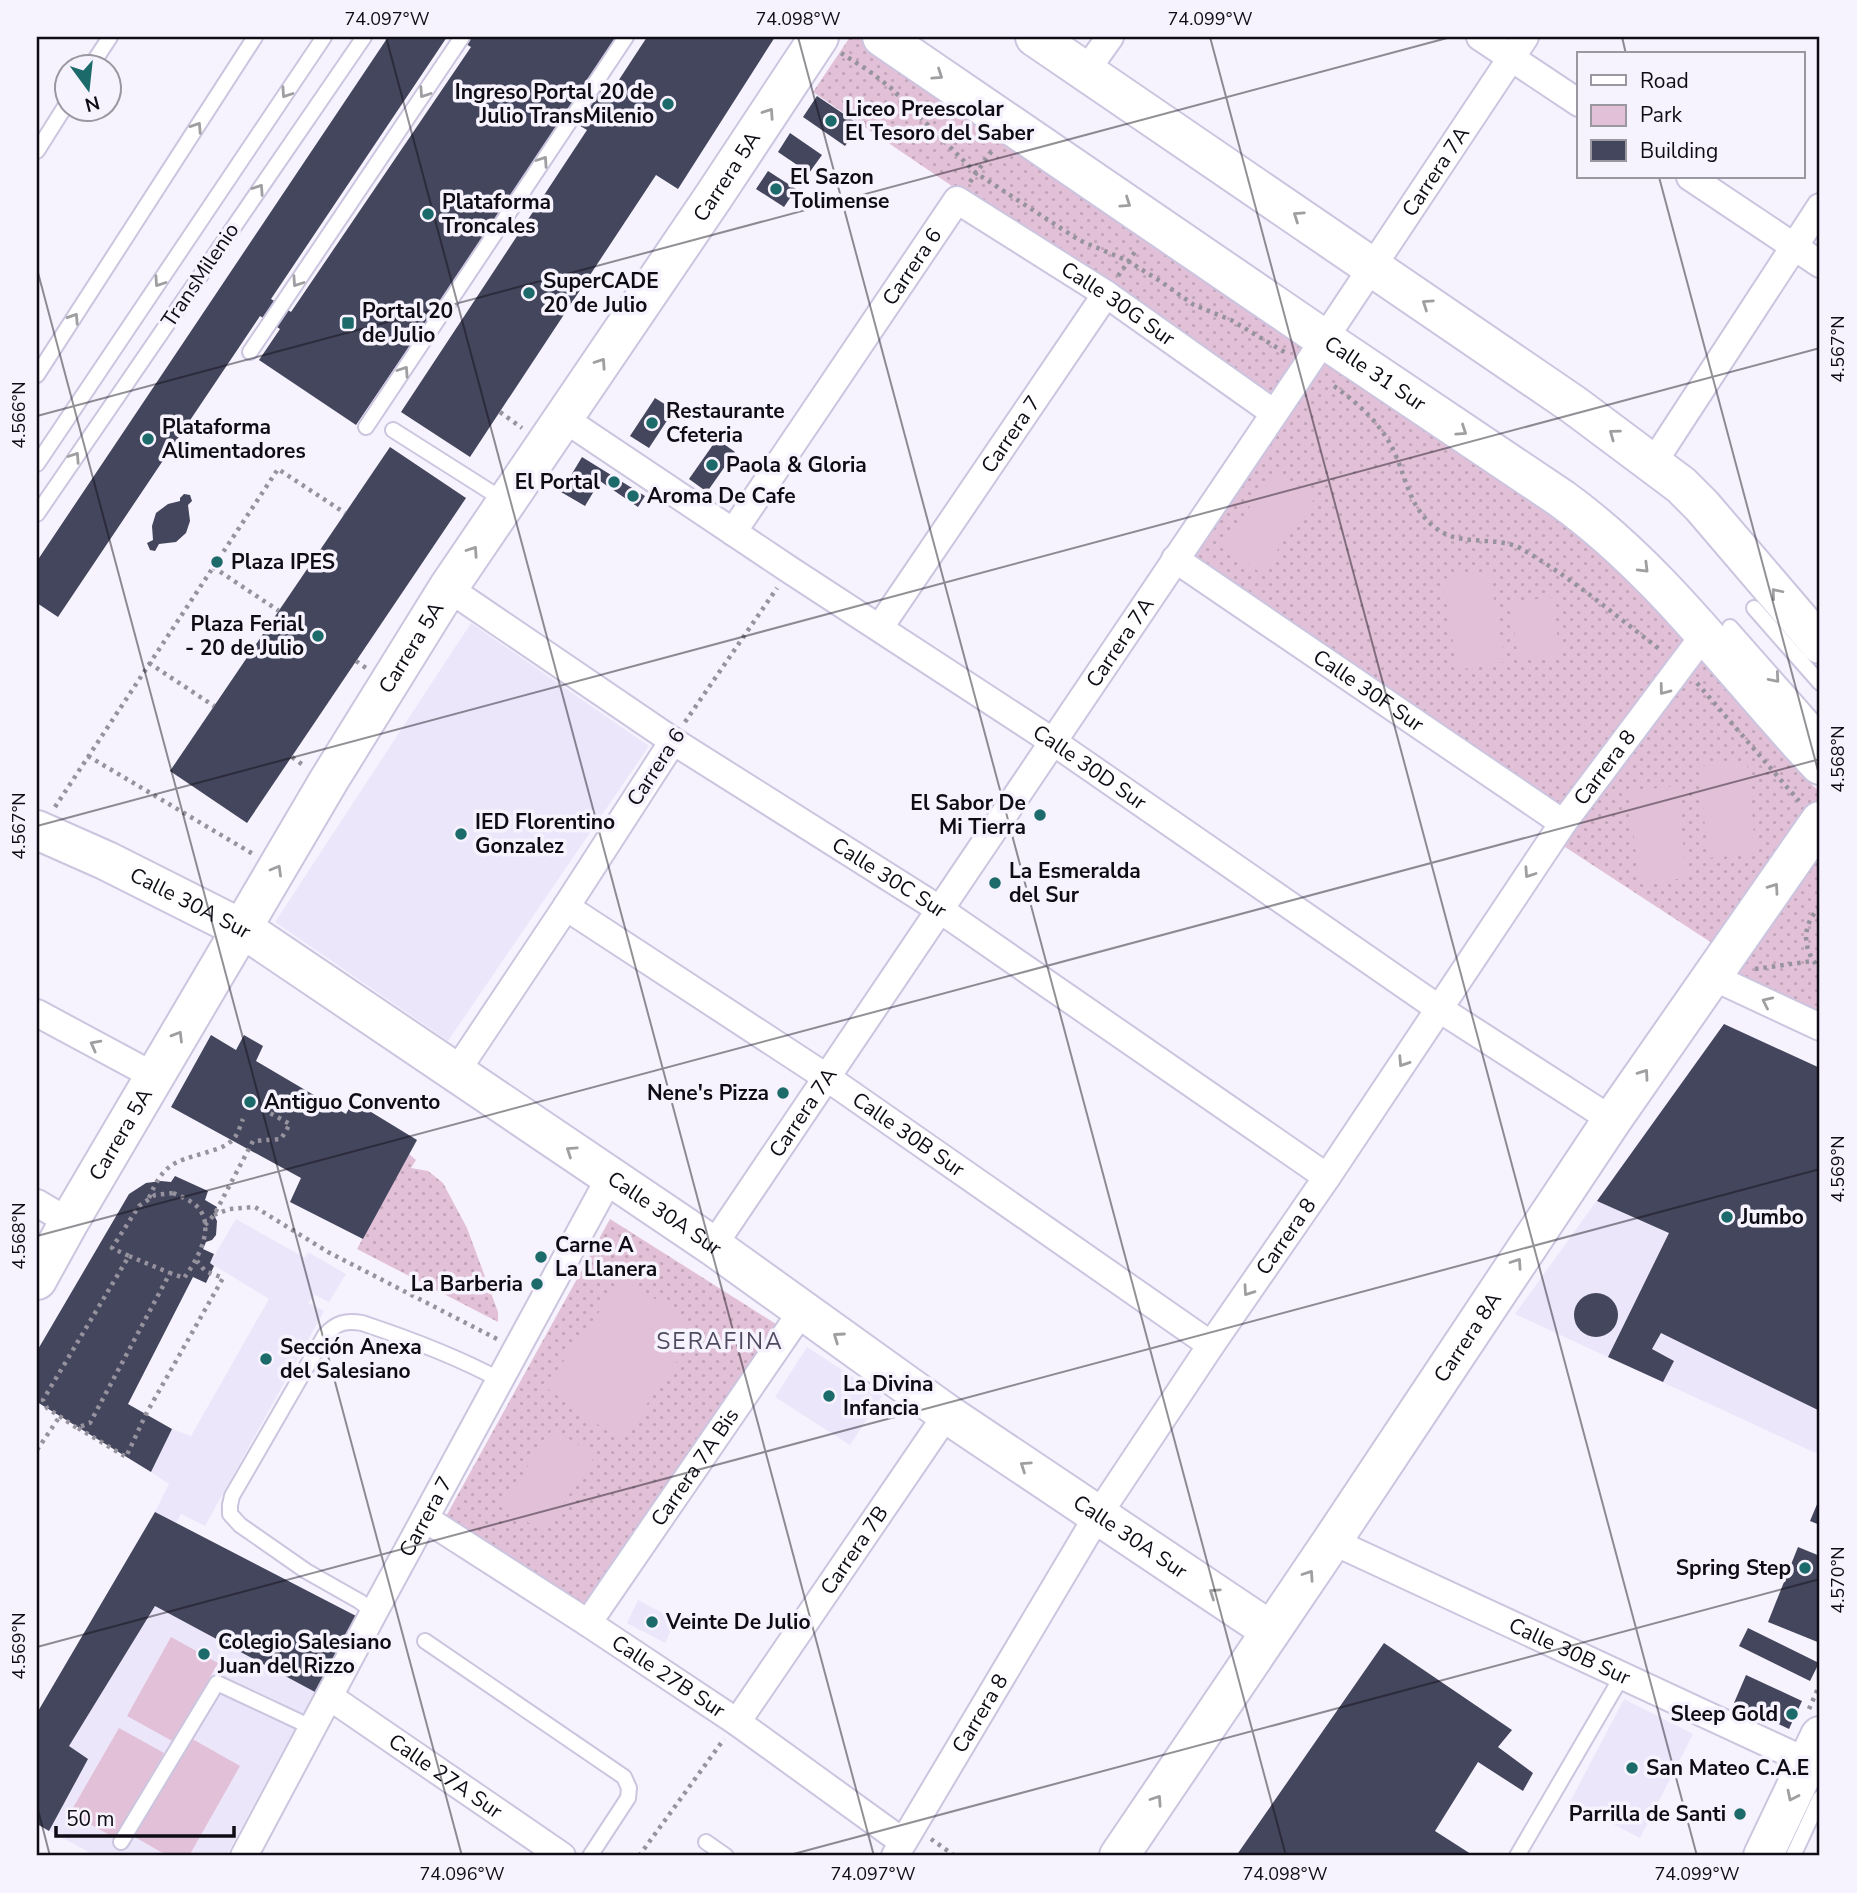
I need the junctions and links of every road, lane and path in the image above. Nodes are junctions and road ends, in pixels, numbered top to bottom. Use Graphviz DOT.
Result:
graph roads {
  1 [pos="110,37"];
  2 [pos="255,37"];
  3 [pos="324,37"];
  4 [pos="364,37"];
  5 [pos="462,37"];
  6 [pos="626,37"];
  7 [pos="882,37"];
  8 [pos="1035,37"];
  9 [pos="1110,37"];
  10 [pos="1480,37"];
  11 [pos="826,42"];
  12 [pos="1518,47"];
  13 [pos="100,52"];
  14 [pos="1085,72"];
  15 [pos="1577,101"];
  16 [pos="56,122"];
  17 [pos="998,142"];
  18 [pos="37,152"];
  19 [pos="976,173"];
  20 [pos="1692,178"];
  21 [pos="957,200"];
  22 [pos="1820,207"];
  23 [pos="1143,241"];
  24 [pos="1794,246"];
  25 [pos="1128,261"];
  26 [pos="1820,264"];
  27 [pos="1372,267"];
  28 [pos="1106,294"];
  29 [pos="250,352"];
  30 [pos="1315,352"];
  31 [pos="37,375"];
  32 [pos="500,412"];
  33 [pos="1274,413"];
  34 [pos="563,418"];
  35 [pos="366,427"];
  36 [pos="393,430"];
  37 [pos="526,431"];
  38 [pos="1653,463"];
  39 [pos="37,464"];
  40 [pos="507,502"];
  41 [pos="345,513"];
  42 [pos="37,514"];
  43 [pos="733,531"];
  44 [pos="1175,559"];
  45 [pos="213,567"];
  46 [pos="790,570"];
  47 [pos="448,588"];
  48 [pos="1755,608"];
  49 [pos="279,611"];
  50 [pos="880,627"];
  51 [pos="1717,631"];
  52 [pos="1820,645"];
  53 [pos="149,663"];
  54 [pos="1681,666"];
  55 [pos="1820,683"];
  56 [pos="214,706"];
  57 [pos="1820,729"];
  58 [pos="673,741"];
  59 [pos="1052,741"];
  60 [pos="88,756"];
  61 [pos="1820,765"];
  62 [pos="1563,823"];
  63 [pos="1819,823"];
  64 [pos="42,825"];
  65 [pos="257,856"];
  66 [pos="566,907"];
  67 [pos="1820,907"];
  68 [pos="939,909"];
  69 [pos="242,929"];
  70 [pos="1813,961"];
  71 [pos="1820,969"];
  72 [pos="1730,973"];
  73 [pos="1438,1008"];
  74 [pos="37,1013"];
  75 [pos="1820,1027"];
  76 [pos="456,1072"];
  77 [pos="154,1076"];
  78 [pos="826,1077"];
  79 [pos="270,1113"];
  80 [pos="243,1119"];
  81 [pos="1612,1120"];
  82 [pos="610,1177"];
  83 [pos="1327,1177"];
  84 [pos="149,1199"];
  85 [pos="53,1212"];
  86 [pos="214,1215"];
  87 [pos="204,1225"];
  88 [pos="713,1246"];
  89 [pos="130,1256"];
  90 [pos="197,1261"];
  91 [pos="170,1273"];
  92 [pos="37,1280"];
  93 [pos="802,1311"];
  94 [pos="1211,1345"];
  95 [pos="517,1349"];
  96 [pos="500,1380"];
  97 [pos="947,1414"];
  98 [pos="60,1416"];
  99 [pos="78,1428"];
  100 [pos="37,1450"];
  101 [pos="1098,1515"];
  102 [pos="426,1519"];
  103 [pos="1332,1541"];
  104 [pos="374,1612"];
  105 [pos="588,1623"];
  106 [pos="1271,1631"];
  107 [pos="425,1641"];
  108 [pos="1622,1676"];
  109 [pos="330,1697"];
  110 [pos="737,1722"];
  111 [pos="313,1728"];
  112 [pos="1814,1749"];
  113 [pos="1820,1798"];
  114 [pos="121,1842"];
  115 [pos="706,1842"];
  116 [pos="899,1849"];
  117 [pos="244,1856"];
  118 [pos="562,1856"];
  119 [pos="590,1856"];
  120 [pos="639,1856"];
  121 [pos="726,1856"];
  122 [pos="1119,1856"];
  123 [pos="1517,1856"];
  124 [pos="1763,1856"];
  125 [pos="1793,1856"];
  1 -- 13 [label="lane"];
  31 -- 2 [label="lane, one-way"];
  3 -- 39 [label="lane, TransMilenio, one-way"];
  42 -- 4 [label="lane, TransMilenio, one-way"];
  5 -- 29 [label="lane, one-way"];
  35 -- 6 [label="lane, one-way"];
  7 -- 30 [label="street, Calle 31 Sur, one-way"];
  8 -- 14 [label="street"];
  9 -- 14 [label="street"];
  10 -- 12 [label="street"];
  11 -- 19 [label="path"];
  34 -- 11 [label="street, Carrera 5A, one-way"];
  12 -- 15 [label="street"];
  12 -- 27 [label="street, Carrera 7A"];
  27 -- 14 [label="street, one-way"];
  16 -- 18 [label="lane"];
  17 -- 19 [label="path"];
  19 -- 21 [label="path"];
  19 -- 25 [label="path"];
  20 -- 24 [label="street"];
  21 -- 28 [label="street, Calle 30G Sur"];
  21 -- 43 [label="street, Carrera 6"];
  22 -- 24 [label="street"];
  23 -- 25 [label="path"];
  24 -- 26 [label="street"];
  24 -- 38 [label="street"];
  25 -- 28 [label="path"];
  25 -- 30 [label="path"];
  27 -- 30 [label="street, Carrera 7A"];
  38 -- 27 [label="street, one-way"];
  28 -- 33 [label="street, Calle 30G Sur"];
  28 -- 50 [label="street, Carrera 7"];
  30 -- 33 [label="street, Carrera 7A"];
  30 -- 51 [label="street, Calle 31 Sur, one-way"];
  30 -- 54 [label="path"];
  32 -- 37 [label="path"];
  33 -- 44 [label="street, Carrera 7A"];
  34 -- 40 [label="street, Carrera 5A"];
  34 -- 43 [label="street, Calle 30D Sur"];
  36 -- 40 [label="lane"];
  52 -- 38 [label="street, one-way"];
  47 -- 40 [label="street, Carrera 5A, one-way"];
  41 -- 45 [label="path"];
  43 -- 46 [label="street, Calle 30D Sur"];
  44 -- 59 [label="street, Carrera 7A"];
  44 -- 62 [label="street, Calle 30F Sur"];
  45 -- 49 [label="path"];
  45 -- 53 [label="path"];
  46 -- 50 [label="street, Calle 30D Sur"];
  46 -- 58 [label="path, Carrera 6"];
  47 -- 58 [label="street, Calle 30C Sur"];
  69 -- 47 [label="street, Carrera 5A, one-way"];
  48 -- 55 [label="lane"];
  50 -- 59 [label="street, Calle 30D Sur"];
  51 -- 54 [label="street, Carrera 8"];
  51 -- 57 [label="lane, one-way"];
  51 -- 61 [label="street, Calle 31 Sur"];
  53 -- 56 [label="path"];
  53 -- 60 [label="path"];
  54 -- 62 [label="street, Carrera 8, one-way"];
  54 -- 63 [label="path"];
  58 -- 66 [label="street, Carrera 6"];
  58 -- 68 [label="street, Calle 30C Sur"];
  59 -- 68 [label="street, Carrera 7A"];
  59 -- 73 [label="street, Calle 30D Sur"];
  60 -- 64 [label="path"];
  60 -- 65 [label="path"];
  62 -- 73 [label="street, Carrera 8, one-way"];
  72 -- 63 [label="street, Carrera 8A, one-way"];
  64 -- 69 [label="street, Calle 30A Sur"];
  66 -- 76 [label="street, Carrera 6"];
  66 -- 78 [label="street, Calle 30B Sur"];
  67 -- 70 [label="path"];
  68 -- 78 [label="street, Carrera 7A"];
  68 -- 83 [label="street, Calle 30C Sur"];
  69 -- 76 [label="street, Calle 30A Sur"];
  77 -- 69 [label="street, Carrera 5A, one-way"];
  70 -- 71 [label="path"];
  70 -- 72 [label="path"];
  75 -- 72 [label="street, one-way"];
  81 -- 72 [label="street, Carrera 8A, one-way"];
  73 -- 81 [label="street, Calle 30D Sur"];
  73 -- 83 [label="street, Carrera 8, one-way"];
  77 -- 74 [label="street, one-way"];
  82 -- 76 [label="street, Calle 30A Sur, one-way"];
  77 -- 85 [label="street, Carrera 5A"];
  78 -- 88 [label="street, Carrera 7A"];
  78 -- 94 [label="street, Calle 30B Sur"];
  79 -- 86 [label="path"];
  80 -- 84 [label="path"];
  103 -- 81 [label="street, Carrera 8A, one-way"];
  82 -- 88 [label="street, Calle 30A Sur"];
  82 -- 95 [label="street, Carrera 7"];
  83 -- 94 [label="street, Carrera 8, one-way"];
  84 -- 87 [label="path"];
  84 -- 89 [label="path"];
  85 -- 92 [label="street, Carrera 5A"];
  86 -- 87 [label="path"];
  86 -- 95 [label="path"];
  87 -- 90 [label="path"];
  88 -- 93 [label="street, Calle 30A Sur"];
  89 -- 91 [label="path"];
  89 -- 98 [label="path"];
  90 -- 91 [label="path"];
  90 -- 99 [label="path"];
  91 -- 99 [label="path"];
  97 -- 93 [label="street, Calle 30A Sur, one-way"];
  93 -- 105 [label="street, Carrera 7A Bis"];
  94 -- 101 [label="street, Carrera 8"];
  95 -- 96 [label="street, Carrera 7"];
  96 -- 102 [label="street, Carrera 7"];
  96 -- 104 [label="lane"];
  101 -- 97 [label="street, Calle 30A Sur, one-way"];
  97 -- 110 [label="street, Carrera 7B"];
  98 -- 99 [label="path"];
  98 -- 100 [label="path"];
  106 -- 101 [label="street, Calle 30A Sur, one-way"];
  101 -- 116 [label="street, Carrera 8"];
  102 -- 104 [label="street, Carrera 7"];
  102 -- 105 [label="street, Calle 27B Sur"];
  106 -- 103 [label="street, Carrera 8A, one-way"];
  103 -- 108 [label="street, Calle 30B Sur"];
  104 -- 109 [label="street, Carrera 7"];
  105 -- 110 [label="street, Calle 27B Sur"];
  122 -- 106 [label="street, Carrera 8A, one-way"];
  107 -- 119 [label="lane"];
  108 -- 112 [label="street, Calle 30B Sur"];
  108 -- 123 [label="lane"];
  109 -- 111 [label="street, Carrera 7"];
  109 -- 118 [label="street, Calle 27A Sur"];
  110 -- 116 [label="street, Calle 27B Sur"];
  110 -- 120 [label="path"];
  111 -- 114 [label="lane"];
  111 -- 117 [label="street, Carrera 7"];
  112 -- 124 [label="street, one-way"];
  113 -- 125 [label="lane"];
  115 -- 121 [label="lane"];
}
